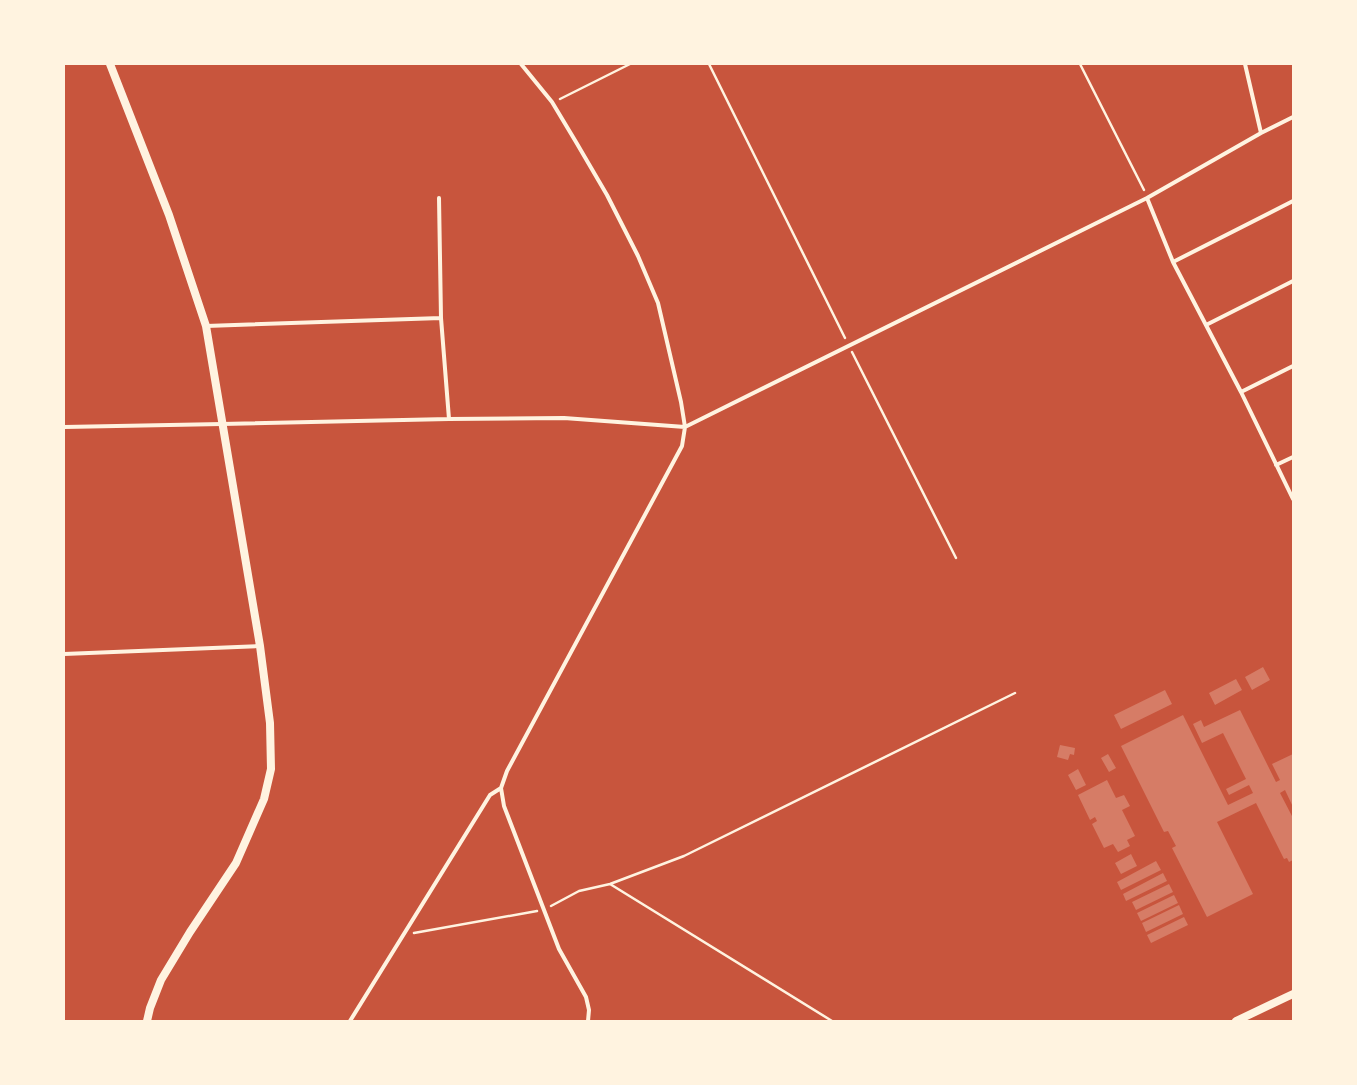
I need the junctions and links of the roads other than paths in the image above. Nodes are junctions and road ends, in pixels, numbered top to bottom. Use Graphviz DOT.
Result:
graph roads {
  1 [pos="110,64"];
  2 [pos="521,64"];
  3 [pos="1246,64"];
  4 [pos="1293,117"];
  5 [pos="1261,133"];
  6 [pos="439,198"];
  7 [pos="1147,198"];
  8 [pos="1293,201"];
  9 [pos="1173,262"];
  10 [pos="1293,281"];
  11 [pos="441,318"];
  12 [pos="1206,324"];
  13 [pos="206,326"];
  14 [pos="1293,366"];
  15 [pos="1241,392"];
  16 [pos="449,419"];
  17 [pos="222,424"];
  18 [pos="64,426"];
  19 [pos="685,427"];
  20 [pos="1293,457"];
  21 [pos="1276,465"];
  22 [pos="1293,499"];
  23 [pos="260,646"];
  24 [pos="64,654"];
  25 [pos="501,788"];
  26 [pos="1293,994"];
  27 [pos="147,1021"];
  28 [pos="350,1021"];
  29 [pos="588,1021"];
  30 [pos="1236,1021"];
  1 -- 13 [label="main road"];
  2 -- 19 [label="street"];
  3 -- 5 [label="street"];
  4 -- 5 [label="street"];
  5 -- 7 [label="street"];
  6 -- 11 [label="street"];
  7 -- 9 [label="street"];
  7 -- 19 [label="street"];
  8 -- 9 [label="street"];
  9 -- 12 [label="street"];
  10 -- 12 [label="street"];
  11 -- 13 [label="street"];
  11 -- 16 [label="street"];
  12 -- 15 [label="street"];
  13 -- 17 [label="main road"];
  14 -- 15 [label="street"];
  15 -- 21 [label="street"];
  16 -- 17 [label="street"];
  16 -- 19 [label="street"];
  17 -- 18 [label="street"];
  17 -- 23 [label="main road"];
  19 -- 25 [label="street"];
  20 -- 21 [label="street"];
  21 -- 22 [label="street"];
  23 -- 24 [label="street"];
  23 -- 27 [label="main road"];
  25 -- 28 [label="street"];
  25 -- 29 [label="street"];
  26 -- 30 [label="main road"];
}
